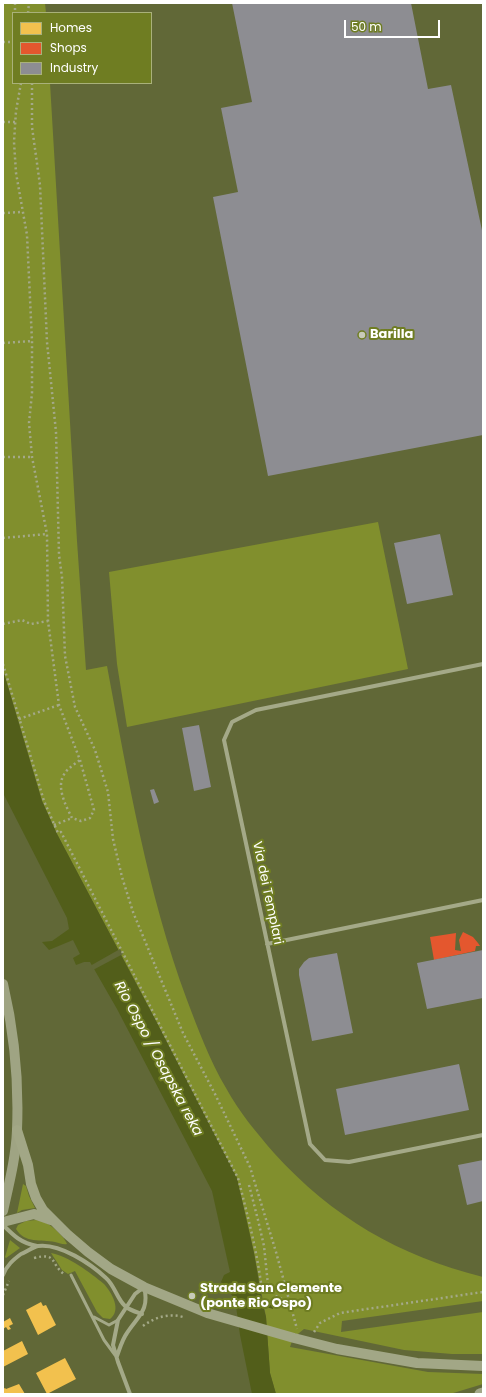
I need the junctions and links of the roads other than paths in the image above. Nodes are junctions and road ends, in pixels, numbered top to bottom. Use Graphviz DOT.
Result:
graph roads {
  1 [pos="483,664"];
  2 [pos="483,900"];
  3 [pos="267,944"];
  4 [pos="3,984"];
  5 [pos="17,1130"];
  6 [pos="483,1135"];
  7 [pos="3,1211"];
  8 [pos="52,1220"];
  9 [pos="3,1222"];
  10 [pos="3,1225"];
  11 [pos="37,1246"];
  12 [pos="3,1274"];
  13 [pos="71,1275"];
  14 [pos="144,1287"];
  15 [pos="126,1307"];
  16 [pos="142,1314"];
  17 [pos="92,1316"];
  18 [pos="118,1320"];
  19 [pos="116,1356"];
  20 [pos="483,1366"];
  21 [pos="483,1393"];
  22 [pos="130,1394"];
  23 [pos="480,1394"];
  1 -- 3 [label="street, Via dei Templari"];
  2 -- 3 [label="street"];
  3 -- 6 [label="street, Via dei Templari"];
  4 -- 5 [label="main road"];
  5 -- 7 [label="main road"];
  5 -- 8 [label="main road"];
  8 -- 9 [label="main road"];
  8 -- 14 [label="main road"];
  10 -- 11 [label="street"];
  11 -- 12 [label="street"];
  11 -- 15 [label="street"];
  13 -- 17 [label="lane"];
  14 -- 15 [label="street"];
  14 -- 16 [label="street"];
  14 -- 20 [label="main road"];
  15 -- 16 [label="street"];
  15 -- 18 [label="street"];
  16 -- 19 [label="street"];
  17 -- 18 [label="lane"];
  17 -- 19 [label="lane"];
  18 -- 19 [label="street"];
  19 -- 22 [label="street"];
  21 -- 23 [label="highway"];
}
